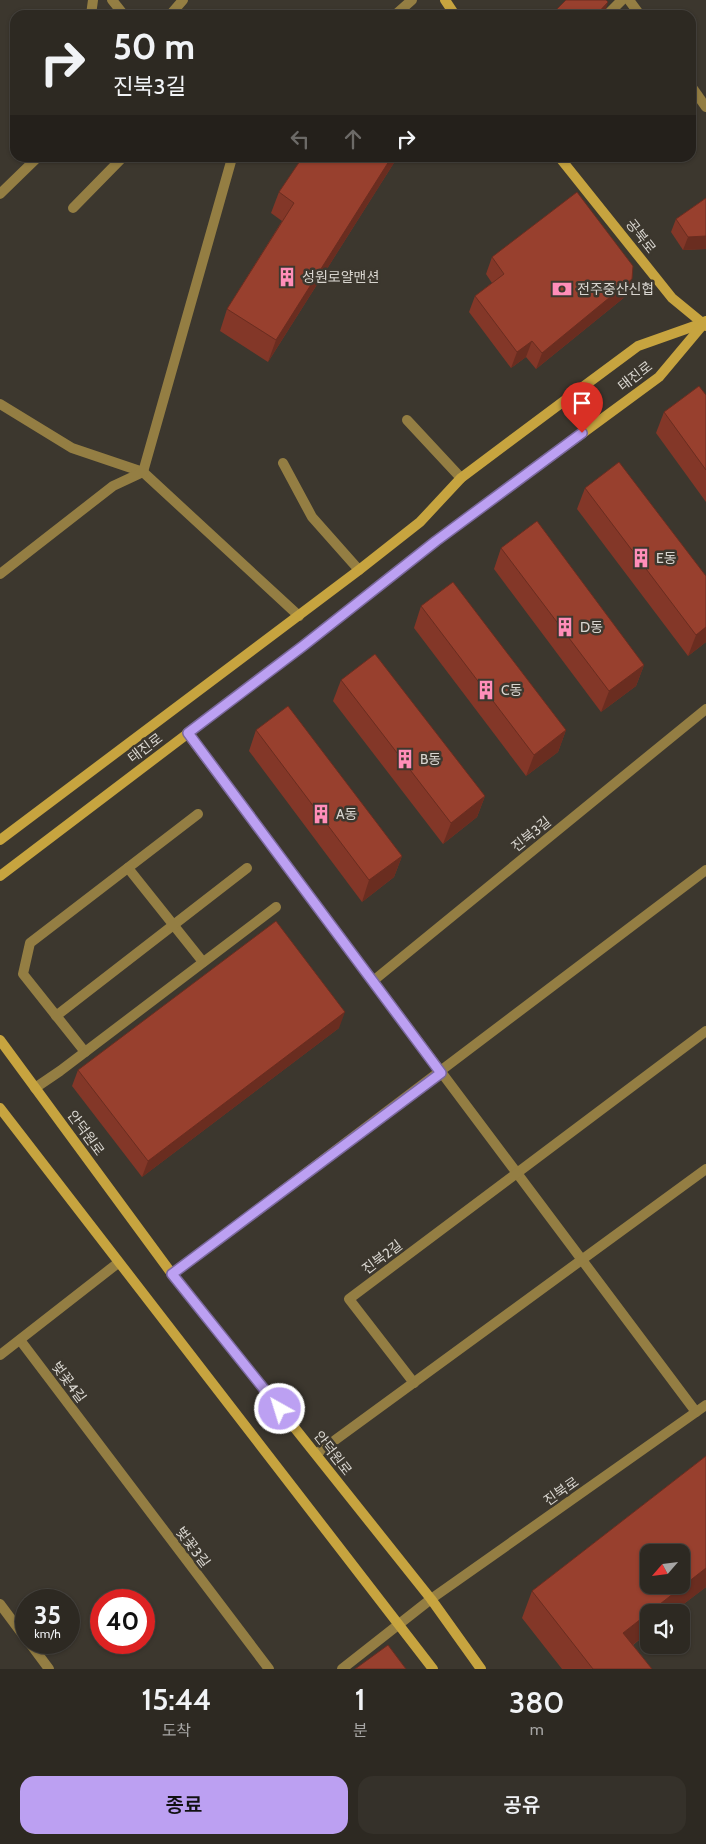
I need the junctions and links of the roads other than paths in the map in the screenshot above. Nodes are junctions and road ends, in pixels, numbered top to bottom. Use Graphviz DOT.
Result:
graph roads {
  1 [pos="112,0"];
  2 [pos="183,0"];
  3 [pos="412,0"];
  4 [pos="622,0"];
  5 [pos="120,10"];
  6 [pos="174,10"];
  7 [pos="401,10"];
  8 [pos="612,10"];
  9 [pos="696,93"];
  10 [pos="706,107"];
  11 [pos="33,162"];
  12 [pos="118,162"];
  13 [pos="231,162"];
  14 [pos="563,162"];
  15 [pos="0,194"];
  16 [pos="73,208"];
  17 [pos="705,323"];
  18 [pos="0,404"];
  19 [pos="407,420"];
  20 [pos="284,463"];
  21 [pos="143,472"];
  22 [pos="461,478"];
  23 [pos="359,570"];
  24 [pos="0,574"];
  25 [pos="299,616"];
  26 [pos="706,709"];
  27 [pos="188,733"];
  28 [pos="198,814"];
  29 [pos="0,840"];
  30 [pos="128,868"];
  31 [pos="247,868"];
  32 [pos="706,870"];
  33 [pos="0,876"];
  34 [pos="276,907"];
  35 [pos="173,925"];
  36 [pos="203,962"];
  37 [pos="373,981"];
  38 [pos="56,1016"];
  39 [pos="706,1031"];
  40 [pos="0,1040"];
  41 [pos="85,1052"];
  42 [pos="441,1073"];
  43 [pos="35,1088"];
  44 [pos="0,1108"];
  45 [pos="706,1169"];
  46 [pos="517,1173"];
  47 [pos="582,1260"];
  48 [pos="118,1264"];
  49 [pos="172,1274"];
  50 [pos="20,1340"];
  51 [pos="0,1355"];
  52 [pos="414,1383"];
  53 [pos="706,1405"];
  54 [pos="696,1412"];
  55 [pos="96,1441"];
  56 [pos="316,1454"];
  57 [pos="431,1599"];
  58 [pos="0,1604"];
  59 [pos="399,1623"];
  60 [pos="15,1624"];
  61 [pos="38,1654"];
  62 [pos="49,1669"];
  63 [pos="269,1669"];
  64 [pos="342,1669"];
  65 [pos="433,1669"];
  66 [pos="482,1669"];
  1 -- 5 [label="street"];
  2 -- 6 [label="street"];
  3 -- 7 [label="street"];
  4 -- 8 [label="street"];
  9 -- 10 [label="street"];
  11 -- 15 [label="street"];
  12 -- 16 [label="street"];
  13 -- 21 [label="street"];
  14 -- 17 [label="street, 공북로"];
  17 -- 22 [label="street, 태진로"];
  17 -- 27 [label="street, 태진로"];
  18 -- 21 [label="street"];
  19 -- 22 [label="street"];
  20 -- 23 [label="street"];
  21 -- 24 [label="street"];
  21 -- 25 [label="street"];
  22 -- 23 [label="street, 태진로"];
  23 -- 25 [label="street, 태진로"];
  25 -- 29 [label="street, 태진로"];
  26 -- 37 [label="street, 진북3길"];
  27 -- 33 [label="street, 태진로"];
  27 -- 37 [label="street"];
  28 -- 30 [label="street"];
  30 -- 35 [label="street"];
  30 -- 38 [label="street"];
  31 -- 35 [label="street"];
  32 -- 42 [label="street"];
  34 -- 36 [label="street"];
  35 -- 36 [label="street"];
  35 -- 38 [label="street"];
  36 -- 41 [label="street"];
  37 -- 42 [label="street"];
  38 -- 41 [label="street"];
  39 -- 46 [label="street, 진북2길"];
  40 -- 43 [label="street, 안덕원로"];
  41 -- 43 [label="street"];
  42 -- 46 [label="street"];
  42 -- 49 [label="street"];
  43 -- 49 [label="street, 안덕원로"];
  44 -- 48 [label="street"];
  45 -- 47 [label="street"];
  46 -- 47 [label="street"];
  46 -- 52 [label="street, 진북2길"];
  47 -- 52 [label="street"];
  47 -- 54 [label="street"];
  48 -- 50 [label="street"];
  48 -- 59 [label="street"];
  49 -- 56 [label="street, 안덕원로"];
  50 -- 51 [label="street"];
  50 -- 55 [label="street, 벚꽃4길"];
  52 -- 56 [label="street"];
  53 -- 54 [label="street, 진북로"];
  54 -- 57 [label="street, 진북로"];
  55 -- 63 [label="street, 벚꽃3길"];
  56 -- 57 [label="street, 안덕원로"];
  57 -- 59 [label="street"];
  57 -- 66 [label="street, 안덕원로"];
  58 -- 60 [label="street"];
  59 -- 64 [label="street"];
  59 -- 65 [label="street"];
  61 -- 62 [label="street"];
}
